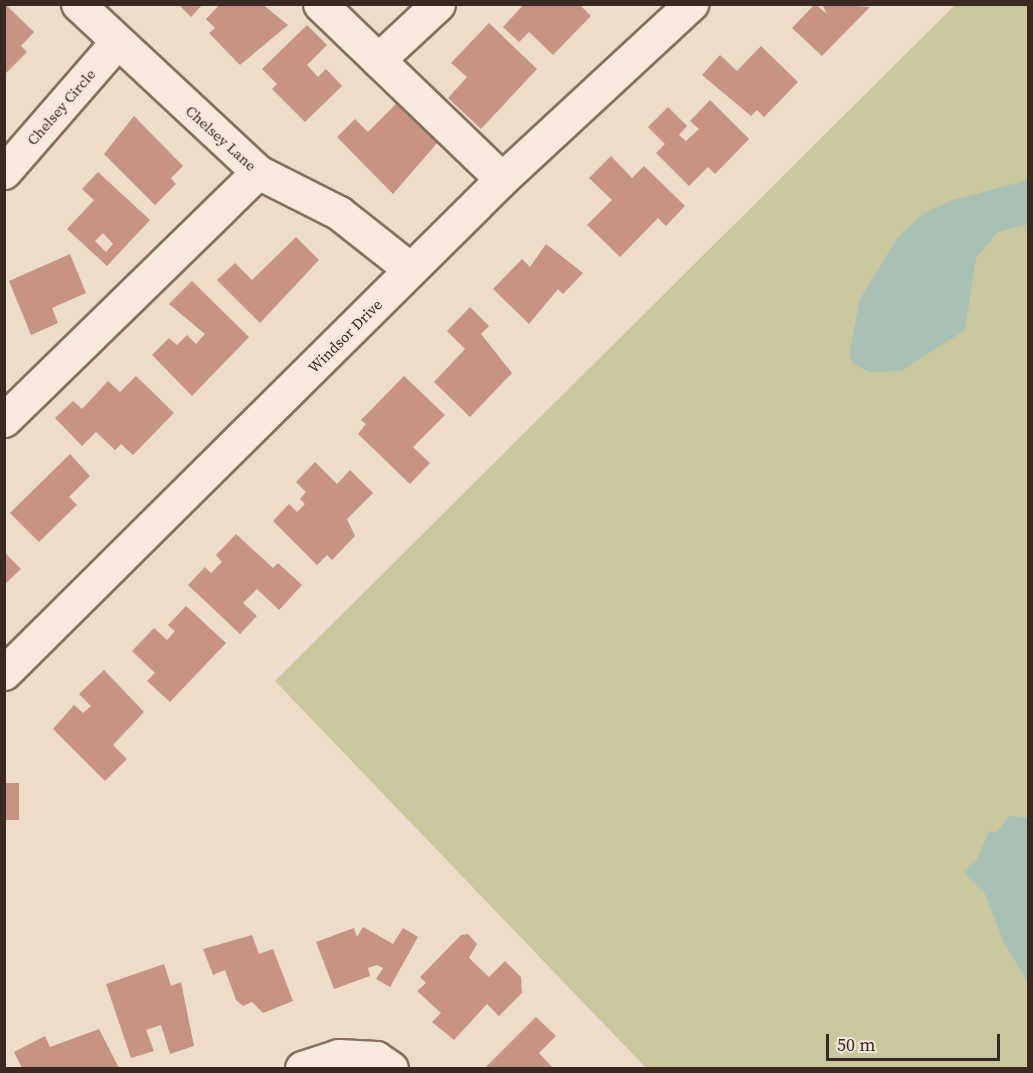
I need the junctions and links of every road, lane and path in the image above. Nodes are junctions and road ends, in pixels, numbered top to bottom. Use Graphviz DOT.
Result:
graph roads {
  1 [pos="78,4"];
  2 [pos="320,4"];
  3 [pos="438,4"];
  4 [pos="691,4"];
  5 [pos="117,42"];
  6 [pos="378,60"];
  7 [pos="4,172"];
  8 [pos="258,172"];
  9 [pos="502,179"];
  10 [pos="410,269"];
  11 [pos="4,420"];
  12 [pos="4,673"];
  13 [pos="302,1068"];
  14 [pos="391,1068"];
  1 -- 5 [label="street, Chelsey Lane"];
  2 -- 6 [label="street"];
  3 -- 6 [label="street"];
  4 -- 9 [label="street, Windsor Drive"];
  5 -- 7 [label="street, Chelsey Circle"];
  5 -- 8 [label="street, Chelsey Lane"];
  6 -- 9 [label="street"];
  8 -- 10 [label="street, Chelsey Lane"];
  8 -- 11 [label="street"];
  9 -- 10 [label="street, Windsor Drive"];
  10 -- 12 [label="street, Windsor Drive"];
  13 -- 14 [label="street"];
}
